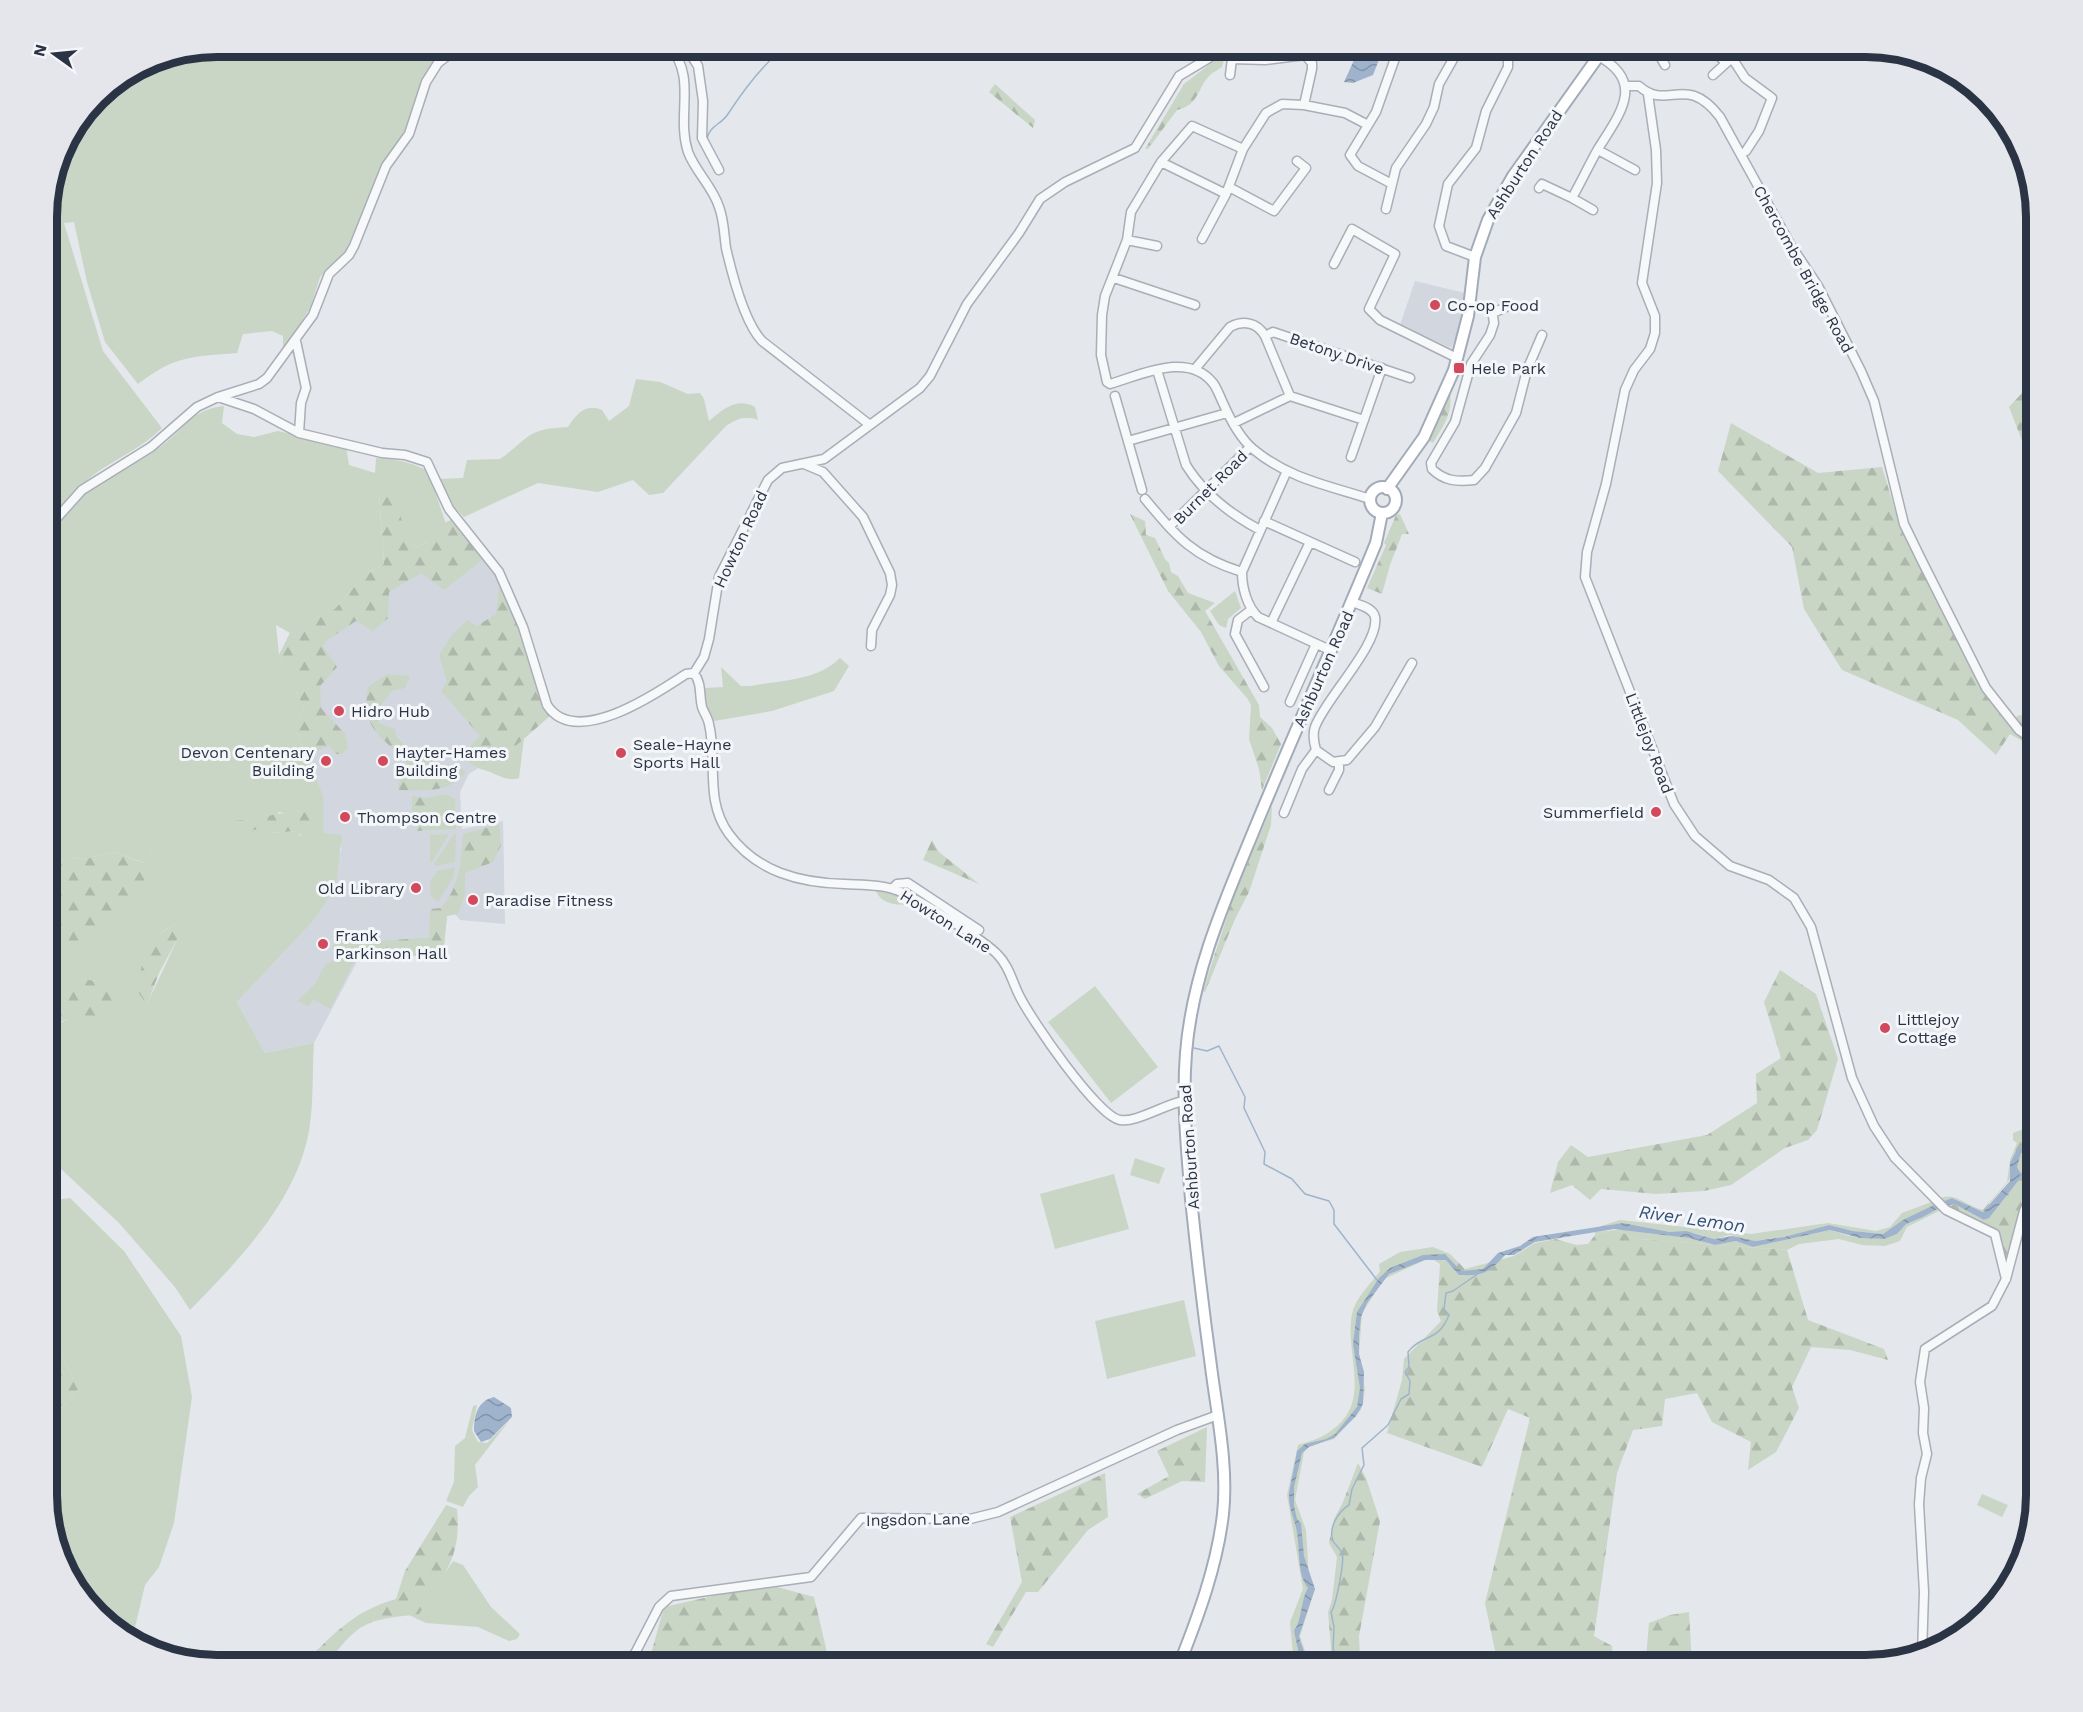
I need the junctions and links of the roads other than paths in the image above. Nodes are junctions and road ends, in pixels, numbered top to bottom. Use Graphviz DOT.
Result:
graph roads {
  1 [pos="445,57"];
  2 [pos="678,57"];
  3 [pos="693,57"];
  4 [pos="1210,57"];
  5 [pos="1289,57"];
  6 [pos="1307,57"];
  7 [pos="1396,57"];
  8 [pos="1454,57"];
  9 [pos="1508,57"];
  10 [pos="1598,57"];
  11 [pos="1607,57"];
  12 [pos="1660,57"];
  13 [pos="1724,57"];
  14 [pos="1733,57"];
  15 [pos="1729,61"];
  16 [pos="1665,65"];
  17 [pos="1230,75"];
  18 [pos="1713,75"];
  19 [pos="1625,86"];
  20 [pos="1648,94"];
  21 [pos="1304,105"];
  22 [pos="1368,125"];
  23 [pos="1243,149"];
  24 [pos="1598,150"];
  25 [pos="1746,151"];
  26 [pos="1297,161"];
  27 [pos="1161,162"];
  28 [pos="719,170"];
  29 [pos="1635,170"];
  30 [pos="1392,184"];
  31 [pos="1539,189"];
  32 [pos="1227,191"];
  33 [pos="1572,198"];
  34 [pos="1386,208"];
  35 [pos="1593,210"];
  36 [pos="1202,239"];
  37 [pos="1127,240"];
  38 [pos="1157,246"];
  39 [pos="1474,257"];
  40 [pos="1334,264"];
  41 [pos="1114,278"];
  42 [pos="1470,304"];
  43 [pos="1195,305"];
  44 [pos="1506,308"];
  45 [pos="1493,313"];
  46 [pos="1542,334"];
  47 [pos="1265,336"];
  48 [pos="296,341"];
  49 [pos="1457,358"];
  50 [pos="1382,368"];
  51 [pos="1195,369"];
  52 [pos="1157,370"];
  53 [pos="1410,378"];
  54 [pos="1115,396"];
  55 [pos="1290,396"];
  56 [pos="218,397"];
  57 [pos="1227,413"];
  58 [pos="1364,420"];
  59 [pos="1234,423"];
  60 [pos="870,426"];
  61 [pos="1174,429"];
  62 [pos="299,433"];
  63 [pos="1128,441"];
  64 [pos="1250,447"];
  65 [pos="1351,457"];
  66 [pos="824,459"];
  67 [pos="803,464"];
  68 [pos="823,472"];
  69 [pos="1286,473"];
  70 [pos="1387,489"];
  71 [pos="1205,491"];
  72 [pos="1370,499"];
  73 [pos="1382,513"];
  74 [pos="57,518"];
  75 [pos="1264,521"];
  76 [pos="1169,527"];
  77 [pos="1260,530"];
  78 [pos="1310,542"];
  79 [pos="1355,562"];
  80 [pos="1242,572"];
  81 [pos="1352,602"];
  82 [pos="1251,610"];
  83 [pos="1271,623"];
  84 [pos="1316,644"];
  85 [pos="871,646"];
  86 [pos="1332,651"];
  87 [pos="1412,663"];
  88 [pos="694,673"];
  89 [pos="1264,687"];
  90 [pos="1290,702"];
  91 [pos="2026,735"];
  92 [pos="1316,750"];
  93 [pos="1340,762"];
  94 [pos="1329,790"];
  95 [pos="1284,813"];
  96 [pos="893,888"];
  97 [pos="979,930"];
  98 [pos="1184,1101"];
  99 [pos="2026,1207"];
  100 [pos="2006,1279"];
  101 [pos="1218,1415"];
  102 [pos="1922,1645"];
  103 [pos="634,1655"];
  104 [pos="1183,1655"];
  1 -- 48 [label="street"];
  2 -- 60 [label="street"];
  3 -- 28 [label="street"];
  4 -- 60 [label="street, Howton Road"];
  5 -- 17 [label="street"];
  6 -- 21 [label="street"];
  7 -- 22 [label="street"];
  8 -- 30 [label="street"];
  9 -- 39 [label="street"];
  10 -- 39 [label="main road, Ashburton Road"];
  11 -- 19 [label="street"];
  12 -- 16 [label="street"];
  13 -- 15 [label="street"];
  14 -- 15 [label="street"];
  15 -- 18 [label="street"];
  15 -- 25 [label="street"];
  19 -- 20 [label="street, Chercombe Bridge Road"];
  19 -- 24 [label="street"];
  20 -- 91 [label="street, Chercombe Bridge Road"];
  20 -- 100 [label="street, Littlejoy Road"];
  21 -- 22 [label="street"];
  21 -- 23 [label="street"];
  22 -- 30 [label="street"];
  23 -- 27 [label="street"];
  23 -- 32 [label="street"];
  24 -- 29 [label="street"];
  24 -- 33 [label="street"];
  26 -- 32 [label="street"];
  27 -- 32 [label="street"];
  27 -- 37 [label="street"];
  30 -- 34 [label="street"];
  31 -- 33 [label="street"];
  32 -- 36 [label="street"];
  33 -- 35 [label="street"];
  37 -- 38 [label="street"];
  37 -- 41 [label="street"];
  39 -- 42 [label="main road, Ashburton Road"];
  40 -- 49 [label="street"];
  41 -- 43 [label="street"];
  41 -- 52 [label="street"];
  42 -- 45 [label="street"];
  42 -- 49 [label="main road, Ashburton Road"];
  44 -- 45 [label="street"];
  45 -- 46 [label="street"];
  47 -- 50 [label="street, Betony Drive"];
  47 -- 51 [label="street"];
  47 -- 55 [label="street"];
  48 -- 56 [label="street"];
  48 -- 62 [label="street"];
  49 -- 70 [label="main road, Ashburton Road"];
  50 -- 53 [label="street, Betony Drive"];
  50 -- 58 [label="street"];
  51 -- 52 [label="street"];
  51 -- 57 [label="street"];
  52 -- 61 [label="street"];
  54 -- 63 [label="street"];
  55 -- 58 [label="street"];
  55 -- 59 [label="street"];
  56 -- 62 [label="street"];
  56 -- 74 [label="street"];
  57 -- 59 [label="street"];
  57 -- 61 [label="street"];
  58 -- 65 [label="street"];
  59 -- 64 [label="street"];
  60 -- 66 [label="street, Howton Road"];
  61 -- 63 [label="street"];
  61 -- 71 [label="street"];
  62 -- 88 [label="street"];
  63 -- 76 [label="street"];
  64 -- 69 [label="street"];
  64 -- 71 [label="street, Burnet Road"];
  66 -- 67 [label="street, Howton Road"];
  66 -- 68 [label="street"];
  67 -- 68 [label="street"];
  67 -- 88 [label="street, Howton Road"];
  68 -- 85 [label="street"];
  69 -- 72 [label="street"];
  69 -- 75 [label="street"];
  70 -- 72 [label="main road, Ashburton Road"];
  70 -- 73 [label="main road, Ashburton Road"];
  71 -- 76 [label="street, Burnet Road"];
  71 -- 77 [label="street"];
  72 -- 73 [label="main road"];
  73 -- 81 [label="main road, Ashburton Road"];
  75 -- 77 [label="street"];
  75 -- 78 [label="street"];
  76 -- 80 [label="street"];
  77 -- 80 [label="street"];
  78 -- 79 [label="street"];
  78 -- 83 [label="street"];
  80 -- 82 [label="street"];
  81 -- 86 [label="main road, Ashburton Road"];
  81 -- 92 [label="street"];
  82 -- 83 [label="street"];
  82 -- 89 [label="street"];
  83 -- 84 [label="street"];
  84 -- 86 [label="street"];
  84 -- 90 [label="street"];
  86 -- 98 [label="main road, Ashburton Road"];
  87 -- 93 [label="street"];
  88 -- 96 [label="street, Howton Lane"];
  92 -- 93 [label="street"];
  92 -- 95 [label="street"];
  93 -- 94 [label="street"];
  96 -- 97 [label="street"];
  96 -- 98 [label="street, Howton Lane"];
  98 -- 101 [label="main road, Ashburton Road"];
  99 -- 100 [label="street"];
  100 -- 102 [label="street"];
  101 -- 103 [label="street, Ingsdon Lane"];
  101 -- 104 [label="main road, Ashburton Road"];
}
